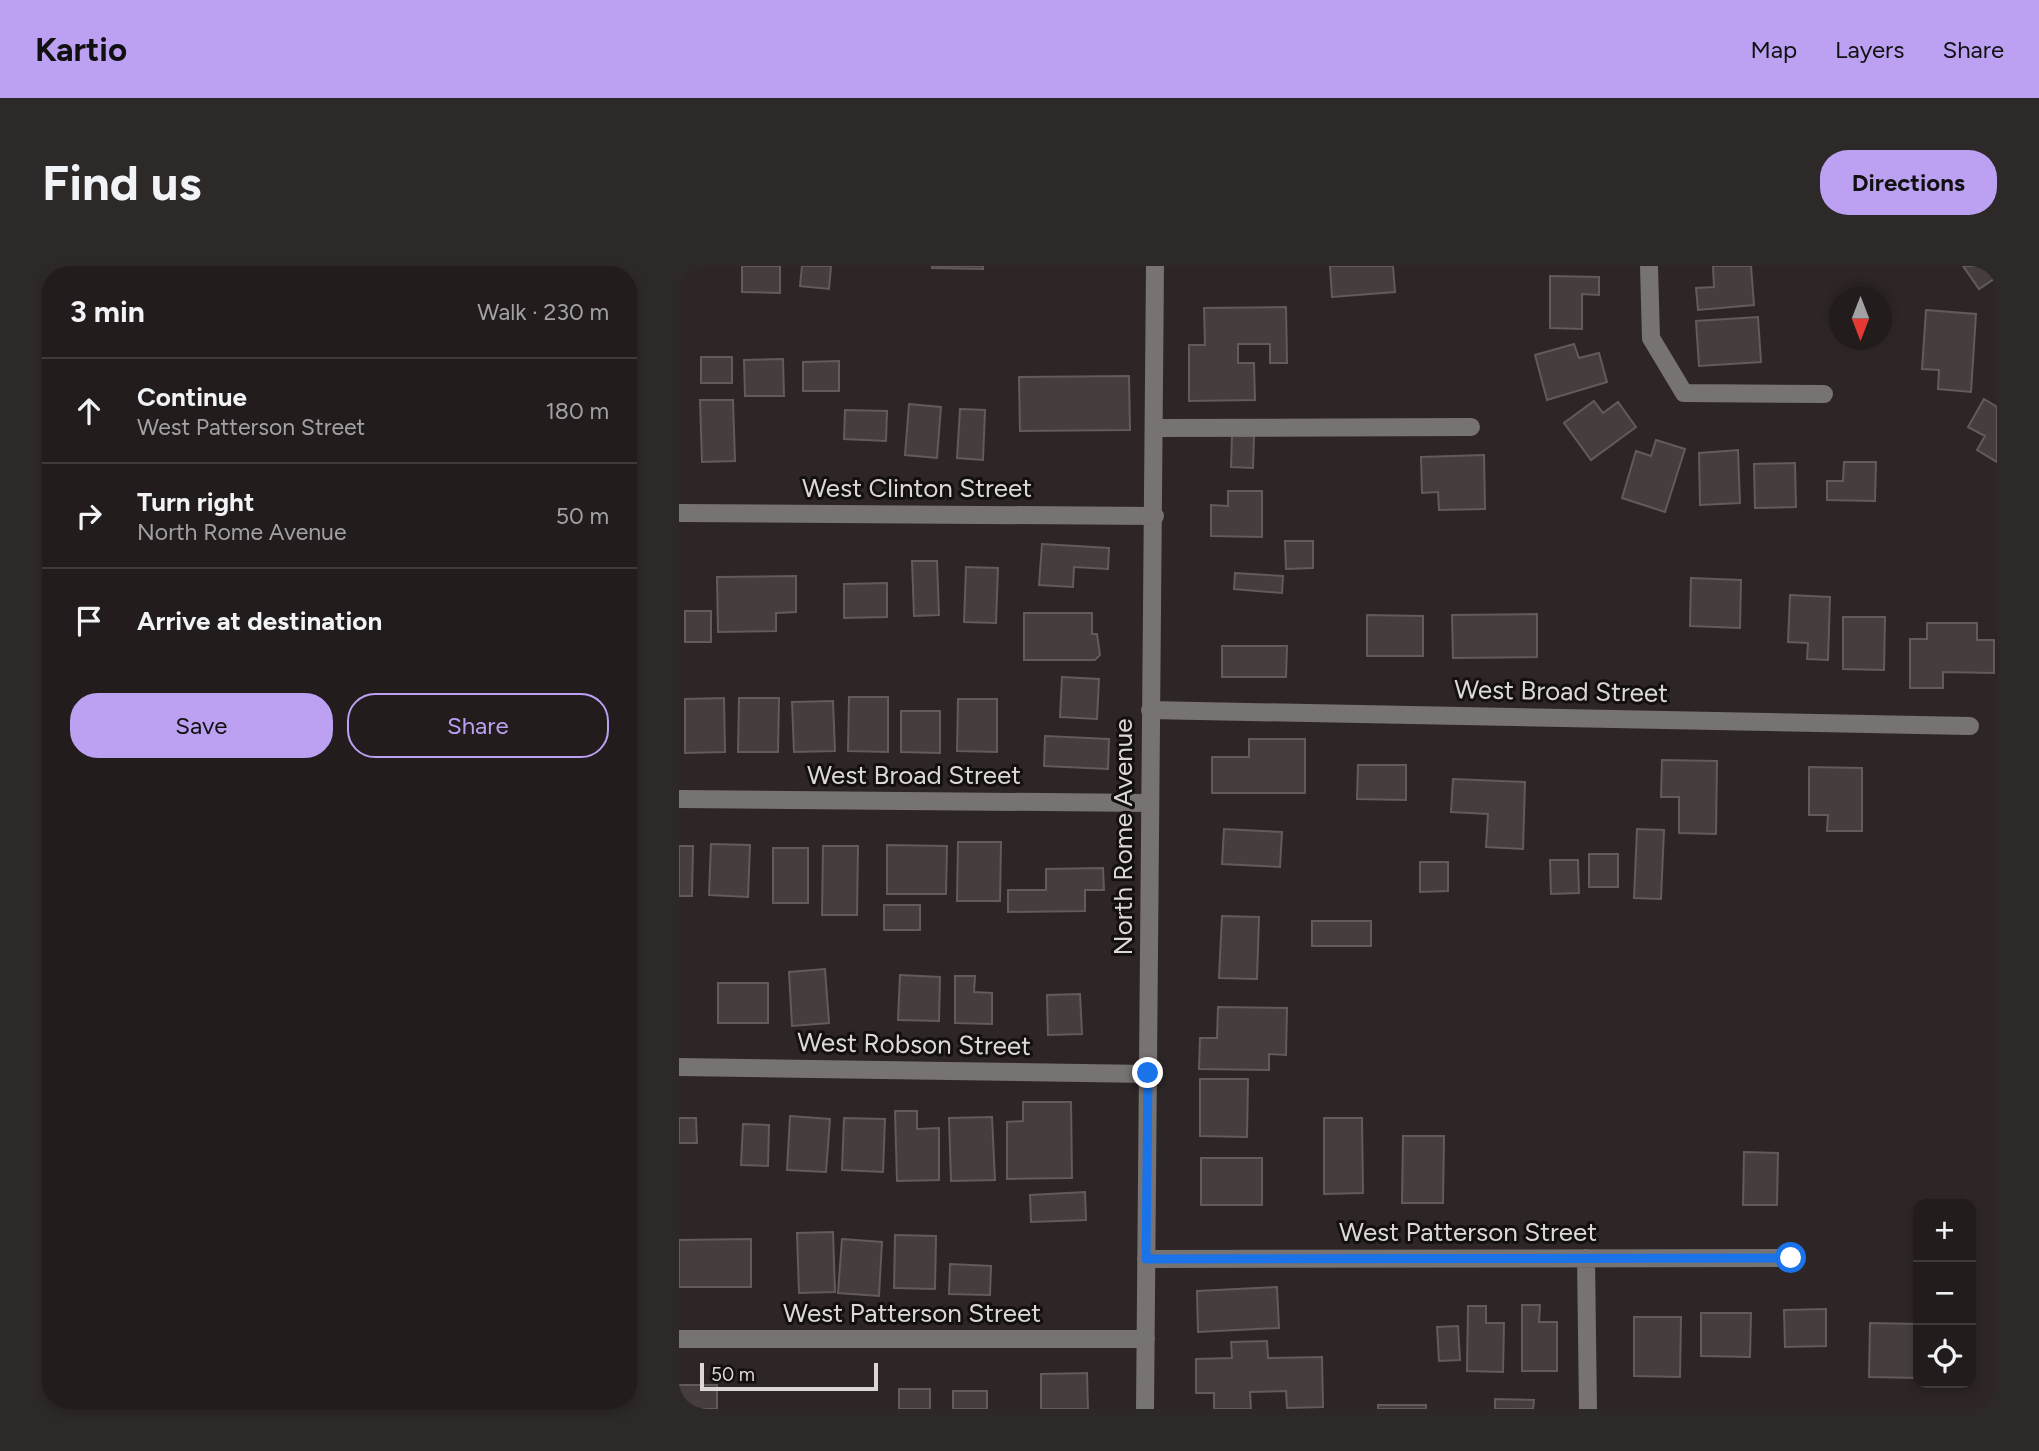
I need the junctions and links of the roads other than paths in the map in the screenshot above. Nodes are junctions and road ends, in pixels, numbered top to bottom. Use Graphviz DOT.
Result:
graph roads {
  1 [pos="1155,266"];
  2 [pos="1649,266"];
  3 [pos="1824,394"];
  4 [pos="1471,427"];
  5 [pos="1155,428"];
  6 [pos="679,513"];
  7 [pos="1155,516"];
  8 [pos="1150,710"];
  9 [pos="1970,726"];
  10 [pos="679,799"];
  11 [pos="1149,803"];
  12 [pos="679,1067"];
  13 [pos="1148,1073"];
  14 [pos="1586,1258"];
  15 [pos="1791,1258"];
  16 [pos="1146,1259"];
  17 [pos="679,1339"];
  18 [pos="1146,1339"];
  19 [pos="1145,1409"];
  20 [pos="1588,1409"];
  1 -- 5 [label="street, North Rome Avenue"];
  2 -- 3 [label="street"];
  4 -- 5 [label="street"];
  5 -- 7 [label="street, North Rome Avenue"];
  6 -- 7 [label="street, West Clinton Street"];
  7 -- 8 [label="street, North Rome Avenue"];
  8 -- 9 [label="street, West Broad Street"];
  8 -- 11 [label="street, North Rome Avenue"];
  10 -- 11 [label="street, West Broad Street"];
  11 -- 13 [label="street, North Rome Avenue"];
  12 -- 13 [label="street, West Robson Street"];
  13 -- 16 [label="street, North Rome Avenue"];
  14 -- 15 [label="street, West Patterson Street"];
  14 -- 16 [label="street, West Patterson Street"];
  14 -- 20 [label="street"];
  16 -- 18 [label="street, North Rome Avenue"];
  17 -- 18 [label="street, West Patterson Street"];
  18 -- 19 [label="street, North Rome Avenue"];
}
